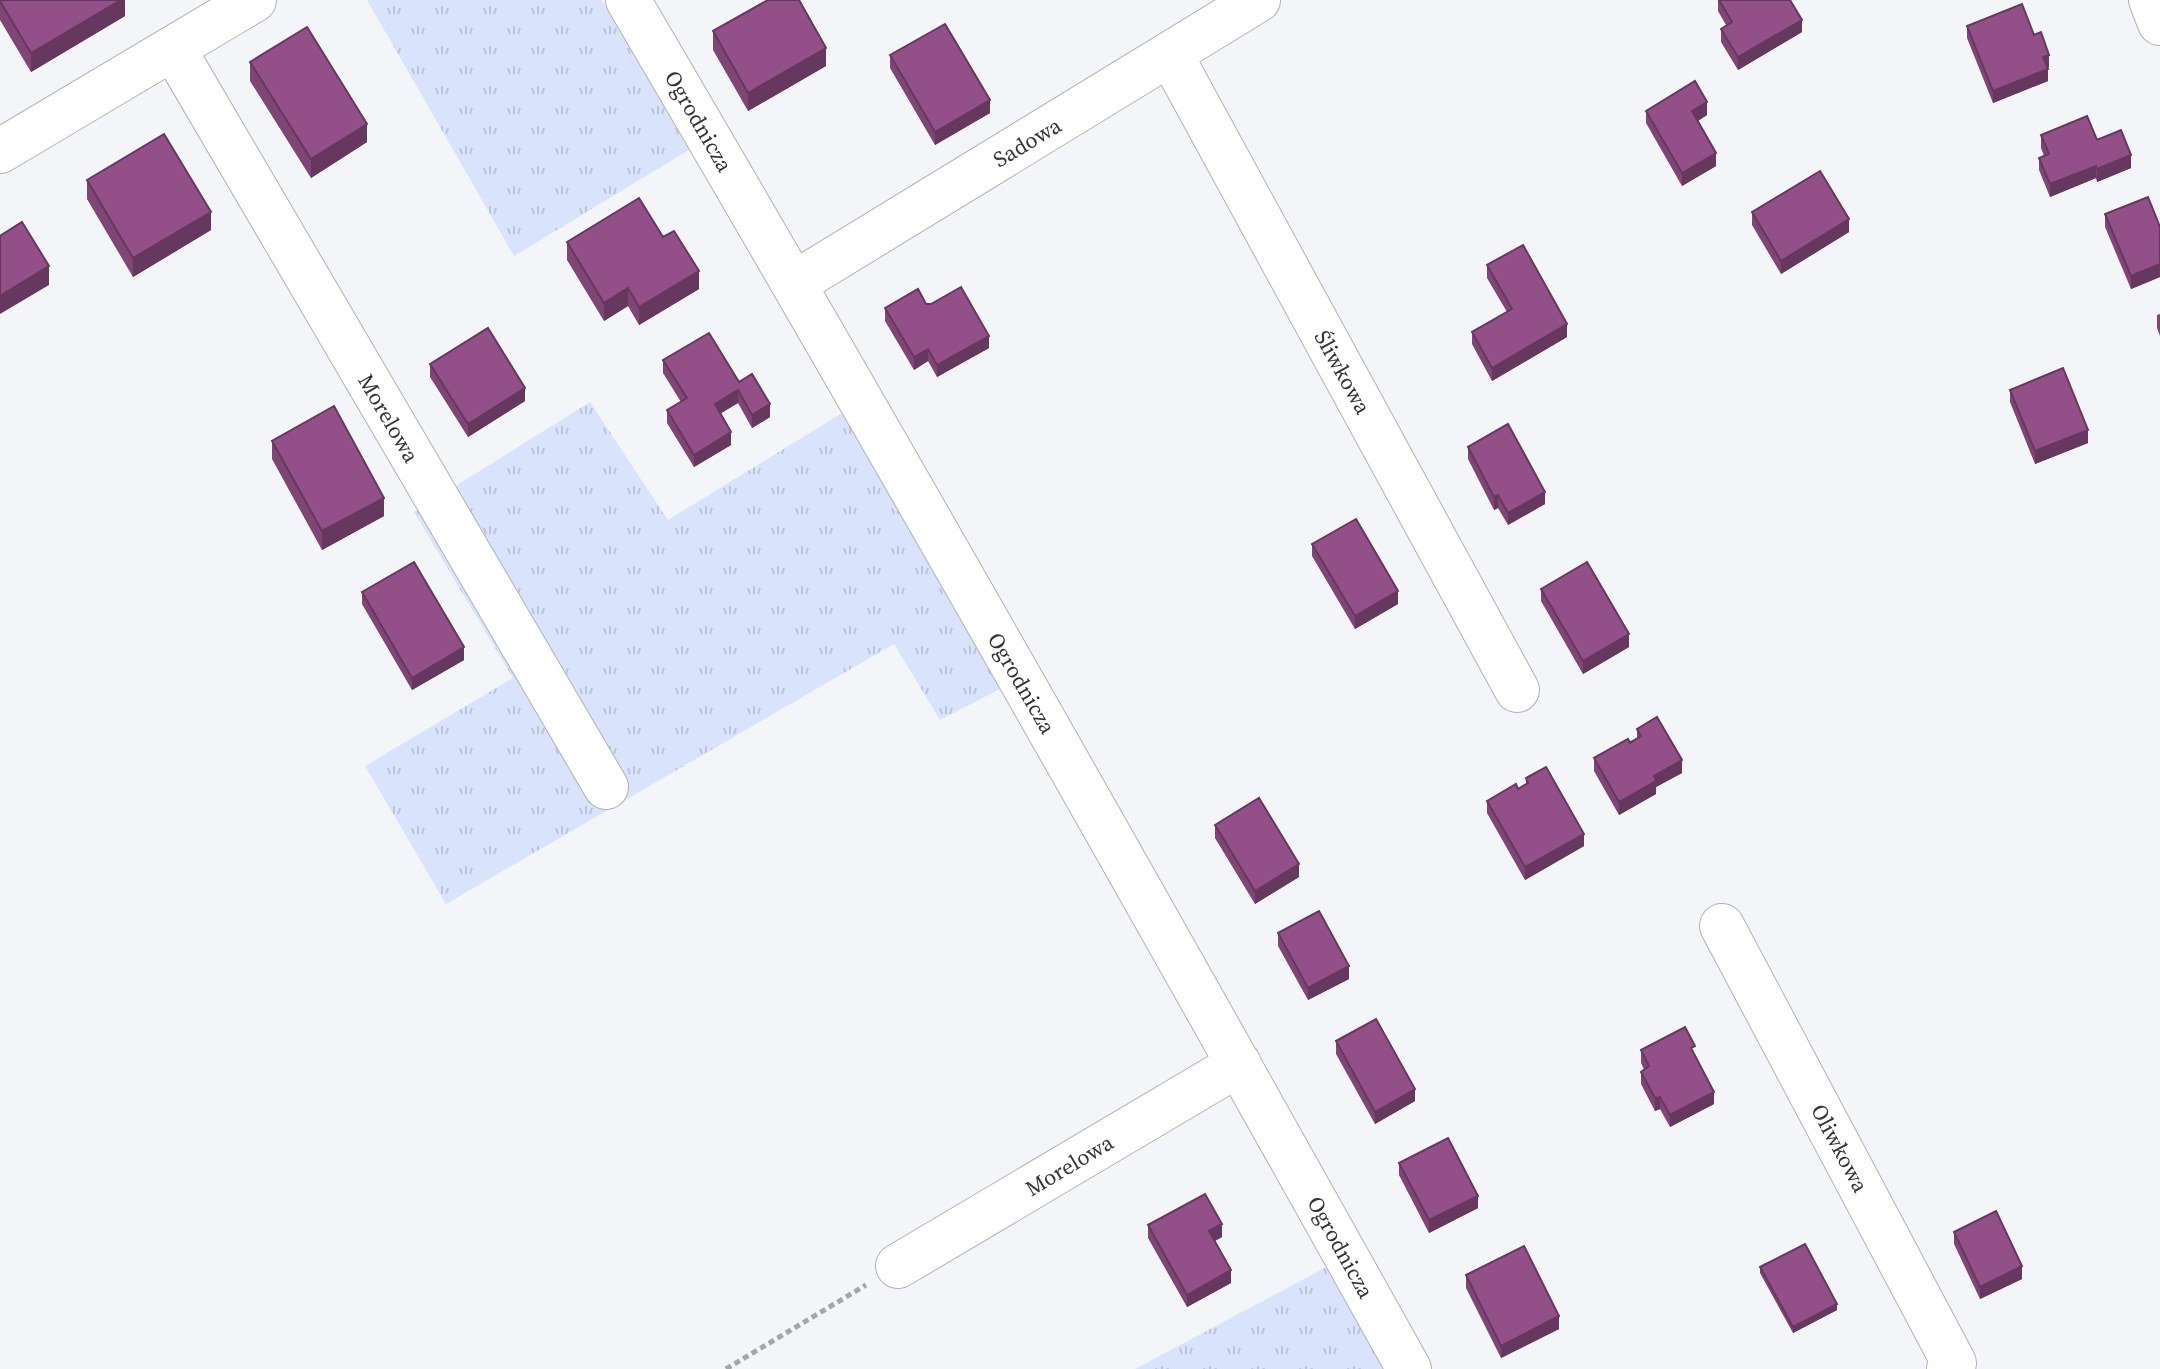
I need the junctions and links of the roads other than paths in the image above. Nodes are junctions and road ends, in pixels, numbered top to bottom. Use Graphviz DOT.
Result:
graph roads {
  1 [pos="254,0"];
  2 [pos="628,0"];
  3 [pos="1258,0"];
  4 [pos="2151,0"];
  5 [pos="2160,23"];
  6 [pos="173,48"];
  7 [pos="1170,54"];
  8 [pos="0,151"];
  9 [pos="795,283"];
  10 [pos="1517,690"];
  11 [pos="606,787"];
  12 [pos="1722,926"];
  13 [pos="1239,1064"];
  14 [pos="898,1266"];
  15 [pos="1409,1369"];
  16 [pos="1949,1369"];
  1 -- 6 [label="street"];
  2 -- 9 [label="street, Ogrodnicza"];
  3 -- 7 [label="street, Sadowa"];
  4 -- 5 [label="street"];
  6 -- 8 [label="street"];
  6 -- 11 [label="street, Morelowa"];
  7 -- 9 [label="street, Sadowa"];
  7 -- 10 [label="street, Śliwkowa"];
  9 -- 13 [label="street, Ogrodnicza"];
  12 -- 16 [label="street, Oliwkowa"];
  13 -- 14 [label="street, Morelowa"];
  13 -- 15 [label="street, Ogrodnicza"];
}
